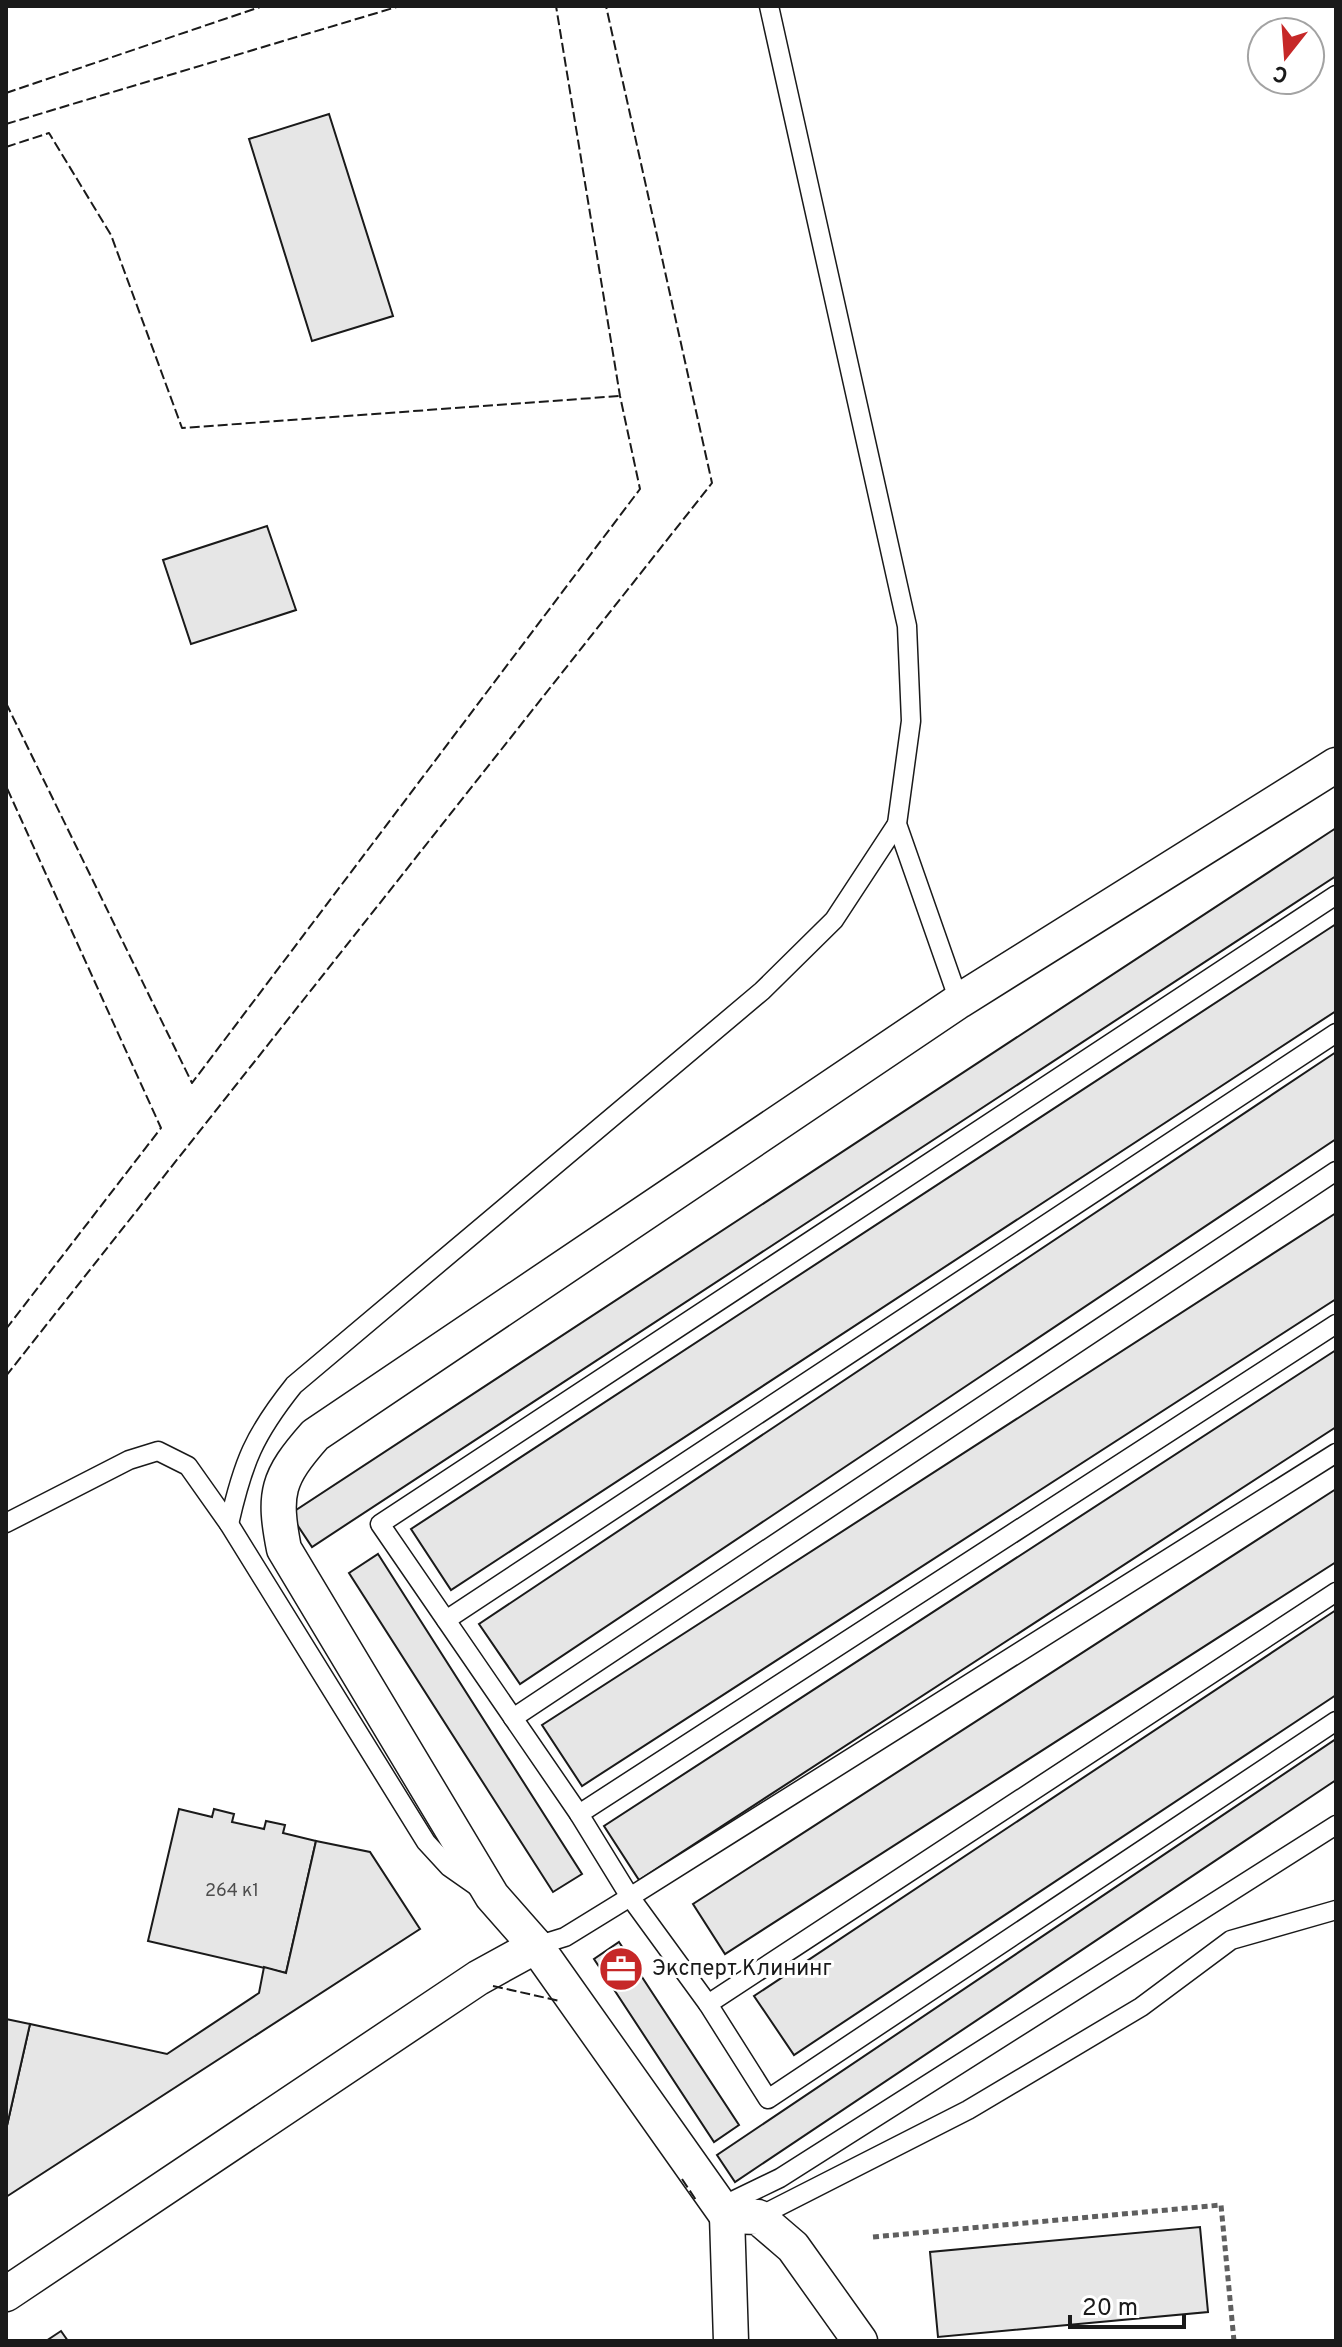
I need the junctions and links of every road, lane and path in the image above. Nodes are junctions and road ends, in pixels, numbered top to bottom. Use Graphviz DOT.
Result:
graph roads {
  1 [pos="769,6"];
  2 [pos="1336,765"];
  3 [pos="897,824"];
  4 [pos="1336,895"];
  5 [pos="959,1001"];
  6 [pos="1336,1033"];
  7 [pos="1336,1171"];
  8 [pos="1336,1324"];
  9 [pos="1336,1453"];
  10 [pos="6,1523"];
  11 [pos="229,1524"];
  12 [pos="1336,1592"];
  13 [pos="446,1620"];
  14 [pos="513,1718"];
  15 [pos="1336,1721"];
  16 [pos="579,1814"];
  17 [pos="1336,1825"];
  18 [pos="492,1896"];
  19 [pos="630,1897"];
  20 [pos="1336,1910"];
  21 [pos="536,1946"];
  22 [pos="708,2004"];
  23 [pos="735,2213"];
  24 [pos="873,2237"];
  25 [pos="6,2294"];
  26 [pos="731,2341"];
  27 [pos="860,2341"];
  28 [pos="1234,2341"];
  1 -- 3 [label="lane"];
  2 -- 5 [label="street"];
  3 -- 5 [label="lane"];
  3 -- 11 [label="lane"];
  4 -- 13 [label="lane"];
  5 -- 18 [label="street"];
  6 -- 13 [label="lane"];
  7 -- 14 [label="lane"];
  8 -- 16 [label="lane"];
  9 -- 19 [label="lane"];
  10 -- 11 [label="lane"];
  11 -- 18 [label="lane"];
  12 -- 22 [label="lane"];
  13 -- 14 [label="lane"];
  14 -- 16 [label="lane"];
  15 -- 22 [label="lane"];
  16 -- 19 [label="lane"];
  17 -- 23 [label="lane"];
  18 -- 21 [label="street"];
  19 -- 21 [label="lane"];
  19 -- 22 [label="lane"];
  20 -- 23 [label="lane"];
  21 -- 23 [label="street"];
  21 -- 25 [label="street"];
  23 -- 26 [label="street"];
  23 -- 27 [label="street"];
  24 -- 28 [label="path"];
}
